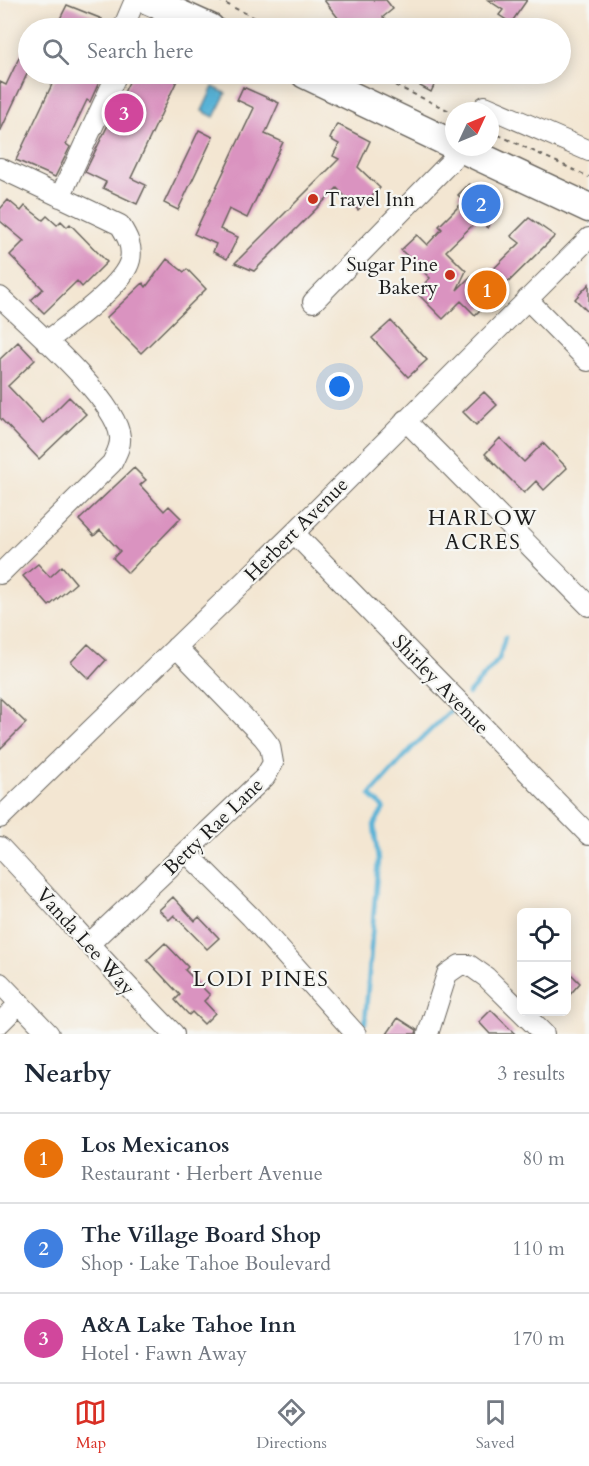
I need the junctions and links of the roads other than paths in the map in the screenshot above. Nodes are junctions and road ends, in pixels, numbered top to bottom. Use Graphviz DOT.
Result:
graph roads {
  1 [pos="135,0"];
  2 [pos="148,0"];
  3 [pos="127,18"];
  4 [pos="188,18"];
  5 [pos="112,84"];
  6 [pos="326,84"];
  7 [pos="499,112"];
  8 [pos="445,140"];
  9 [pos="589,151"];
  10 [pos="451,156"];
  11 [pos="478,156"];
  12 [pos="0,168"];
  13 [pos="60,197"];
  14 [pos="589,208"];
  15 [pos="589,238"];
  16 [pos="0,297"];
  17 [pos="526,299"];
  18 [pos="313,302"];
  19 [pos="46,342"];
  20 [pos="588,361"];
  21 [pos="405,420"];
  22 [pos="294,533"];
  23 [pos="1,570"];
  24 [pos="589,606"];
  25 [pos="176,647"];
  26 [pos="0,818"];
  27 [pos="589,835"];
  28 [pos="0,847"];
  29 [pos="186,852"];
  30 [pos="90,943"];
  31 [pos="0,983"];
  32 [pos="20,1003"];
  33 [pos="0,1023"];
  34 [pos="49,1034"];
  35 [pos="174,1034"];
  36 [pos="356,1034"];
  37 [pos="428,1034"];
  38 [pos="544,1034"];
  1 -- 3 [label="street"];
  2 -- 4 [label="highway"];
  5 -- 13 [label="street"];
  6 -- 8 [label="highway"];
  7 -- 9 [label="street"];
  10 -- 18 [label="street"];
  11 -- 14 [label="highway"];
  12 -- 13 [label="street"];
  13 -- 19 [label="street"];
  15 -- 17 [label="street, Herbert Avenue"];
  16 -- 19 [label="street"];
  17 -- 20 [label="street"];
  17 -- 21 [label="street, Herbert Avenue"];
  19 -- 23 [label="street"];
  21 -- 22 [label="street, Herbert Avenue"];
  21 -- 24 [label="street"];
  22 -- 25 [label="street, Herbert Avenue"];
  22 -- 27 [label="street, Shirley Avenue"];
  25 -- 26 [label="street, Herbert Avenue"];
  25 -- 29 [label="street, Betty Rae Lane"];
  28 -- 30 [label="street, Vanda Lee Way"];
  29 -- 30 [label="street, Betty Rae Lane"];
  29 -- 36 [label="street"];
  30 -- 35 [label="street, Vanda Lee Way"];
  31 -- 32 [label="street"];
  32 -- 33 [label="street"];
  32 -- 34 [label="street"];
  37 -- 38 [label="street"];
}
